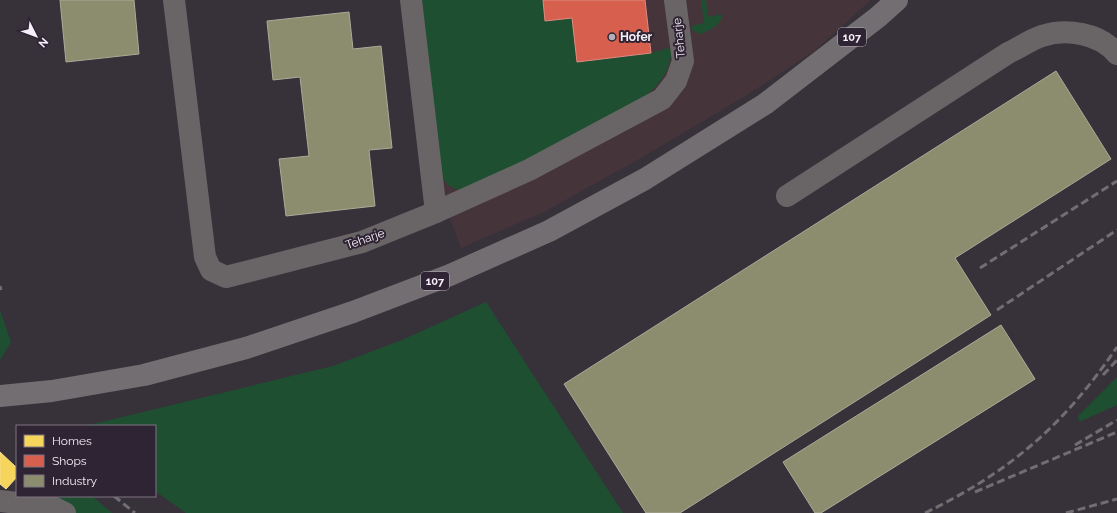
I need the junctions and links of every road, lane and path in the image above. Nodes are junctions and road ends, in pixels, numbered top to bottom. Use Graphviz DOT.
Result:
graph roads {
  1 [pos="174,0"];
  2 [pos="411,0"];
  3 [pos="675,0"];
  4 [pos="897,0"];
  5 [pos="880,9"];
  6 [pos="1117,54"];
  7 [pos="787,196"];
  8 [pos="436,212"];
  9 [pos="0,396"];
  10 [pos="0,501"];
  11 [pos="65,513"];
  1 -- 8 [label="street, Teharje"];
  2 -- 8 [label="street"];
  3 -- 8 [label="street, Teharje"];
  4 -- 5 [label="main road, 107"];
  5 -- 9 [label="main road, 107"];
  6 -- 7 [label="street"];
  10 -- 11 [label="street"];
}
